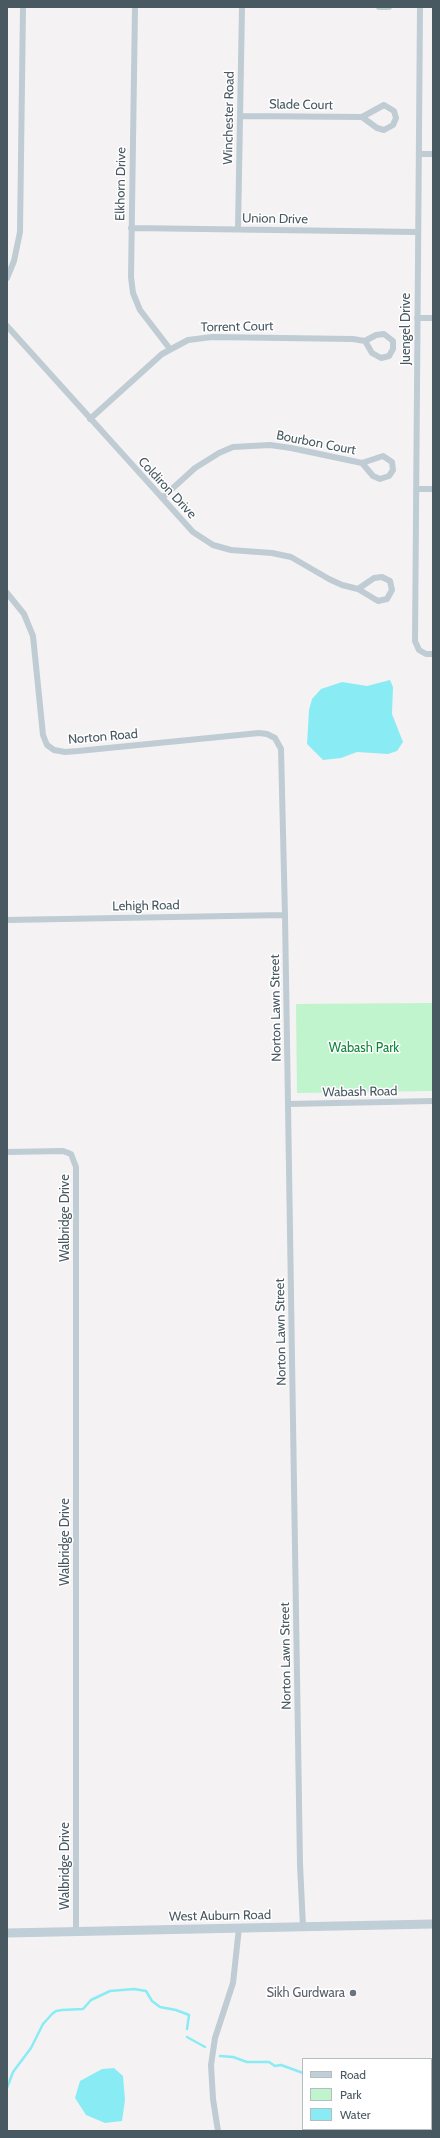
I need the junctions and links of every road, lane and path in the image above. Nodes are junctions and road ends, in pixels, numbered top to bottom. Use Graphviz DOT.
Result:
graph roads {
  1 [pos="23,7"];
  2 [pos="135,7"];
  3 [pos="242,7"];
  4 [pos="379,7"];
  5 [pos="389,7"];
  6 [pos="420,7"];
  7 [pos="240,116"];
  8 [pos="362,117"];
  9 [pos="419,154"];
  10 [pos="433,154"];
  11 [pos="131,228"];
  12 [pos="238,230"];
  13 [pos="418,232"];
  14 [pos="7,278"];
  15 [pos="417,318"];
  16 [pos="433,318"];
  17 [pos="7,326"];
  18 [pos="365,341"];
  19 [pos="170,348"];
  20 [pos="90,419"];
  21 [pos="362,463"];
  22 [pos="416,489"];
  23 [pos="433,489"];
  24 [pos="162,498"];
  25 [pos="358,589"];
  26 [pos="7,593"];
  27 [pos="433,654"];
  28 [pos="275,738"];
  29 [pos="285,914"];
  30 [pos="7,920"];
  31 [pos="433,1101"];
  32 [pos="288,1104"];
  33 [pos="7,1152"];
  34 [pos="433,1924"];
  35 [pos="303,1927"];
  36 [pos="239,1928"];
  37 [pos="76,1932"];
  38 [pos="7,1933"];
  39 [pos="218,2131"];
  1 -- 14 [label="street"];
  2 -- 11 [label="street, Elkhorn Drive"];
  3 -- 7 [label="street, Winchester Road"];
  4 -- 5 [label="street"];
  6 -- 9 [label="street, Juengel Drive"];
  7 -- 8 [label="street, Slade Court"];
  7 -- 12 [label="street, Winchester Road"];
  8 -- 8 [label="street, Slade Court"];
  9 -- 10 [label="street"];
  9 -- 13 [label="street, Juengel Drive"];
  11 -- 12 [label="street, Union Drive"];
  11 -- 19 [label="street, Elkhorn Drive"];
  12 -- 13 [label="street, Union Drive"];
  13 -- 15 [label="street, Juengel Drive"];
  15 -- 16 [label="street"];
  15 -- 22 [label="street, Juengel Drive"];
  17 -- 20 [label="street, Coldiron Drive"];
  18 -- 18 [label="street, Torrent Court"];
  18 -- 19 [label="street, Torrent Court"];
  19 -- 20 [label="street, Torrent Court"];
  20 -- 24 [label="street, Coldiron Drive"];
  21 -- 21 [label="street, Bourbon Court"];
  21 -- 24 [label="street, Bourbon Court"];
  22 -- 23 [label="street"];
  22 -- 27 [label="street, Juengel Drive"];
  24 -- 25 [label="street, Coldiron Drive"];
  25 -- 25 [label="street, Coldiron Drive"];
  26 -- 28 [label="street, Norton Road"];
  28 -- 29 [label="street, Norton Lawn Street"];
  29 -- 30 [label="street, Lehigh Road"];
  29 -- 32 [label="street, Norton Lawn Street"];
  31 -- 32 [label="street, Wabash Road"];
  32 -- 35 [label="street, Norton Lawn Street"];
  33 -- 37 [label="street, Walbridge Drive"];
  34 -- 35 [label="main road, West Auburn Road"];
  35 -- 36 [label="main road, West Auburn Road"];
  36 -- 37 [label="main road, West Auburn Road"];
  36 -- 39 [label="street"];
  37 -- 38 [label="main road, West Auburn Road"];
}
